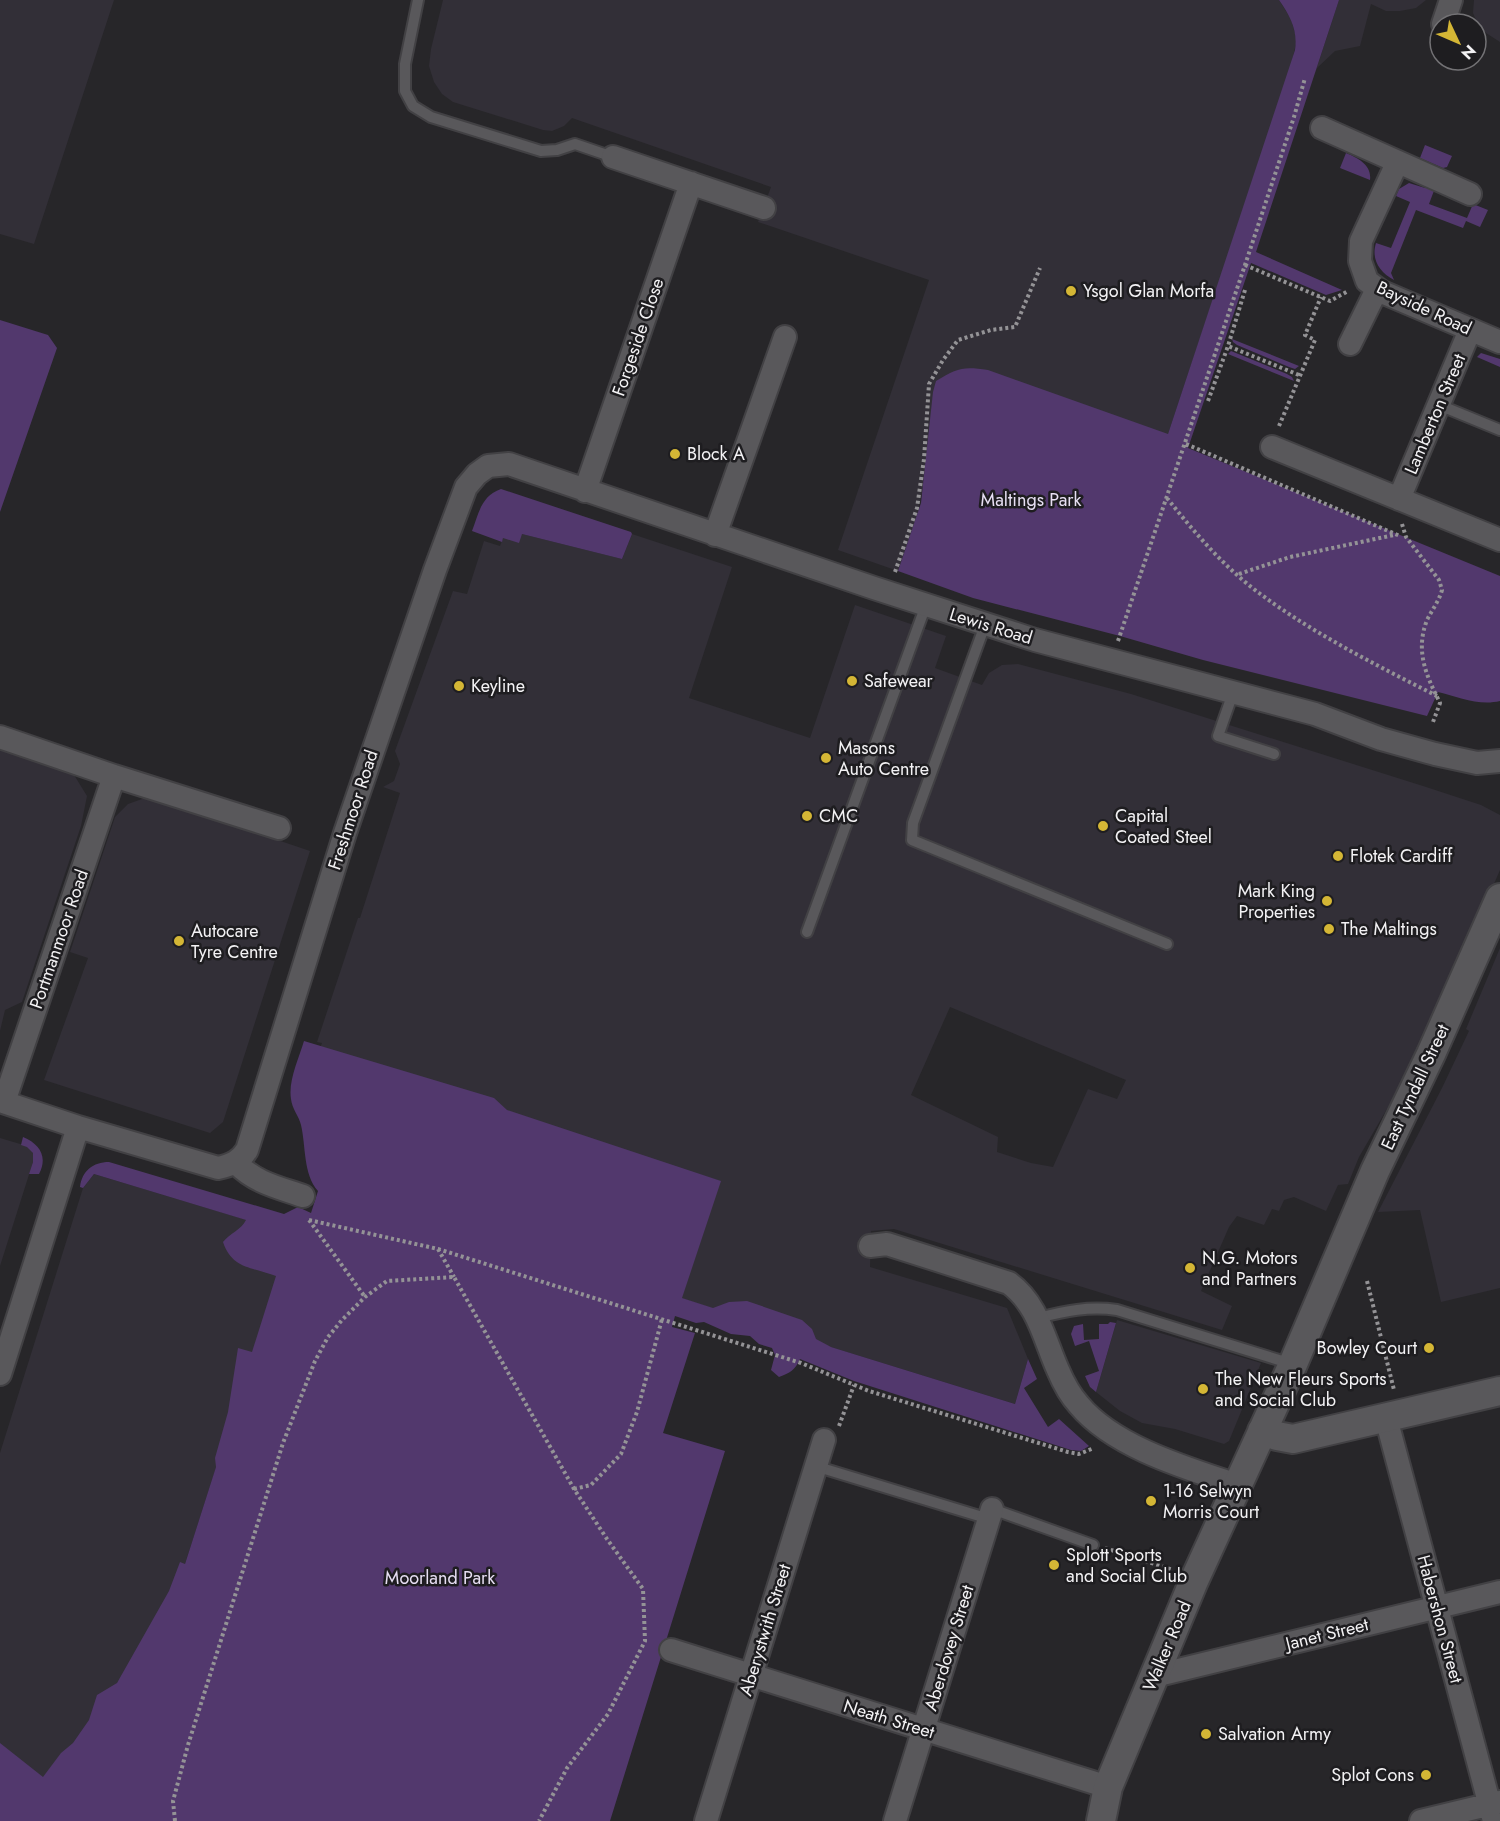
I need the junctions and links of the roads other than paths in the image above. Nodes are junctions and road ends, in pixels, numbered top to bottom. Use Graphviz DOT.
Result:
graph roads {
  1 [pos="418,0"];
  2 [pos="1322,128"];
  3 [pos="613,157"];
  4 [pos="1397,163"];
  5 [pos="691,183"];
  6 [pos="1470,194"];
  7 [pos="764,208"];
  8 [pos="1372,285"];
  9 [pos="1470,330"];
  10 [pos="785,337"];
  11 [pos="1500,342"];
  12 [pos="1350,344"];
  13 [pos="1439,405"];
  14 [pos="1500,430"];
  15 [pos="1272,447"];
  16 [pos="488,466"];
  17 [pos="585,490"];
  18 [pos="1399,499"];
  19 [pos="715,535"];
  20 [pos="1500,540"];
  21 [pos="926,605"];
  22 [pos="986,625"];
  23 [pos="1233,693"];
  24 [pos="0,737"];
  25 [pos="1274,754"];
  26 [pos="1500,761"];
  27 [pos="114,776"];
  28 [pos="279,828"];
  29 [pos="1500,898"];
  30 [pos="807,932"];
  31 [pos="1167,944"];
  32 [pos="2,1102"];
  33 [pos="78,1127"];
  34 [pos="236,1162"];
  35 [pos="303,1196"];
  36 [pos="870,1246"];
  37 [pos="1330,1277"];
  38 [pos="1038,1318"];
  39 [pos="1293,1364"];
  40 [pos="0,1374"];
  41 [pos="1500,1391"];
  42 [pos="1393,1416"];
  43 [pos="1262,1431"];
  44 [pos="824,1440"];
  45 [pos="815,1466"];
  46 [pos="1237,1485"];
  47 [pos="991,1514"];
  48 [pos="1093,1545"];
  49 [pos="1500,1592"];
  50 [pos="1437,1607"];
  51 [pos="671,1650"];
  52 [pos="751,1676"];
  53 [pos="1154,1676"];
  54 [pos="924,1730"];
  55 [pos="1108,1787"];
  56 [pos="1495,1809"];
  57 [pos="706,1821"];
  58 [pos="895,1821"];
  59 [pos="1101,1821"];
  60 [pos="1421,1821"];
  1 -- 3 [label="lane"];
  2 -- 4 [label="street"];
  3 -- 5 [label="street"];
  4 -- 6 [label="street"];
  4 -- 8 [label="street, Bayside Road"];
  5 -- 7 [label="street"];
  5 -- 17 [label="street, Forgeside Close"];
  8 -- 9 [label="street, Bayside Road"];
  8 -- 12 [label="street"];
  9 -- 11 [label="street, Bayside Road"];
  9 -- 13 [label="street, Lamberton Street"];
  10 -- 19 [label="street"];
  13 -- 14 [label="lane"];
  13 -- 18 [label="street, Lamberton Street"];
  15 -- 18 [label="street"];
  16 -- 17 [label="street, Lewis Road"];
  16 -- 34 [label="street, Freshmoor Road"];
  17 -- 19 [label="street, Lewis Road"];
  18 -- 20 [label="street"];
  19 -- 21 [label="street, Lewis Road"];
  21 -- 22 [label="street, Lewis Road"];
  21 -- 30 [label="lane"];
  22 -- 23 [label="street, Lewis Road"];
  22 -- 31 [label="lane"];
  23 -- 25 [label="lane"];
  23 -- 26 [label="street, Lewis Road"];
  24 -- 27 [label="street"];
  27 -- 28 [label="street"];
  27 -- 32 [label="street, Portmanmoor Road"];
  29 -- 37 [label="street, East Tyndall Street"];
  32 -- 33 [label="street, Portmanmoor Road"];
  33 -- 34 [label="street, Portmanmoor Road"];
  33 -- 40 [label="street"];
  34 -- 35 [label="street"];
  36 -- 38 [label="street"];
  37 -- 39 [label="street, Walker Road"];
  38 -- 39 [label="lane"];
  38 -- 46 [label="street"];
  39 -- 43 [label="street, Walker Road"];
  41 -- 42 [label="street"];
  42 -- 43 [label="street"];
  42 -- 50 [label="street, Habershon Street"];
  43 -- 46 [label="street, Walker Road"];
  44 -- 45 [label="street, Aberystwith Street"];
  45 -- 47 [label="lane"];
  45 -- 52 [label="street, Aberystwith Street"];
  46 -- 53 [label="street, Walker Road"];
  47 -- 48 [label="lane"];
  47 -- 54 [label="street, Aberdovey Street"];
  49 -- 50 [label="street, Janet Street"];
  50 -- 53 [label="street, Janet Street"];
  50 -- 56 [label="street, Habershon Street"];
  51 -- 52 [label="street, Neath Street"];
  52 -- 54 [label="street, Neath Street"];
  52 -- 57 [label="street, Aberystwith Street"];
  53 -- 55 [label="street, Walker Road"];
  54 -- 55 [label="street, Neath Street"];
  54 -- 58 [label="street, Aberdovey Street"];
  55 -- 59 [label="street, Walker Road"];
  56 -- 60 [label="street"];
}
